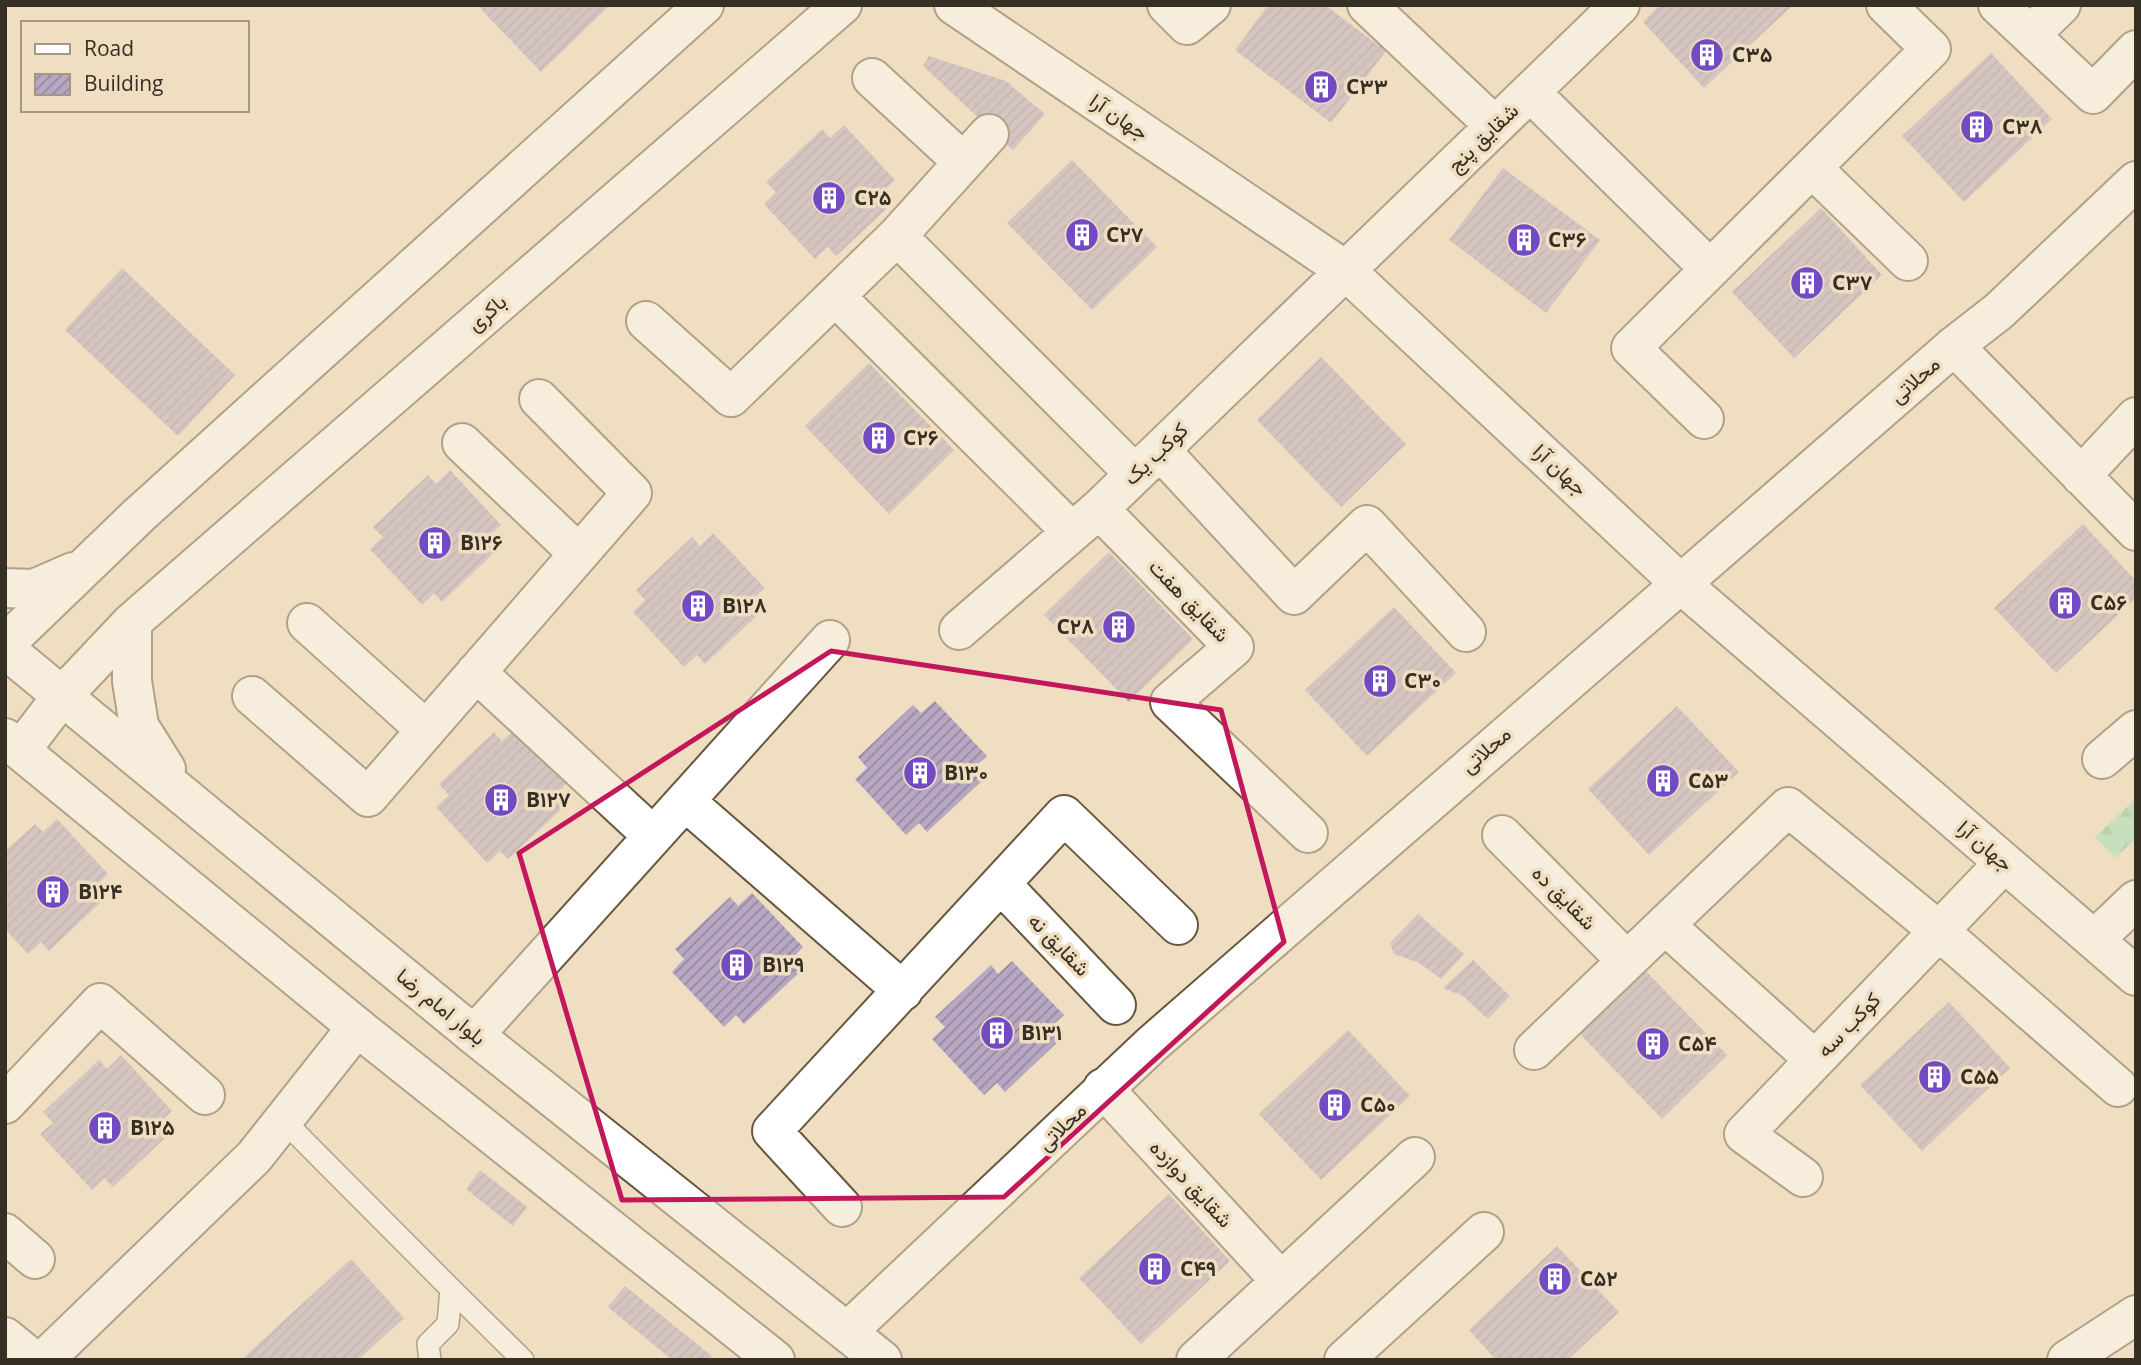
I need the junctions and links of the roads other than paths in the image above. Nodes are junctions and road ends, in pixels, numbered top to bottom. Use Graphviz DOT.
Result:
graph roads {
  1 [pos="705,5"];
  2 [pos="842,5"];
  3 [pos="954,5"];
  4 [pos="1167,5"];
  5 [pos="1211,5"];
  6 [pos="1367,5"];
  7 [pos="1620,5"];
  8 [pos="1886,5"];
  9 [pos="1998,5"];
  10 [pos="2061,5"];
  11 [pos="2030,35"];
  12 [pos="2136,50"];
  13 [pos="872,78"];
  14 [pos="1530,92"];
  15 [pos="1495,126"];
  16 [pos="989,134"];
  17 [pos="962,161"];
  18 [pos="1812,168"];
  19 [pos="2136,181"];
  20 [pos="897,236"];
  21 [pos="1908,261"];
  22 [pos="1710,269"];
  23 [pos="1345,270"];
  24 [pos="835,296"];
  25 [pos="646,321"];
  26 [pos="1954,346"];
  27 [pos="539,399"];
  28 [pos="2136,417"];
  29 [pos="1704,419"];
  30 [pos="462,443"];
  31 [pos="1147,462"];
  32 [pos="2081,476"];
  33 [pos="1085,521"];
  34 [pos="2136,531"];
  35 [pos="579,554"];
  36 [pos="87,565"];
  37 [pos="1681,584"];
  38 [pos="5,588"];
  39 [pos="132,622"];
  40 [pos="307,622"];
  41 [pos="959,630"];
  42 [pos="1466,632"];
  43 [pos="830,640"];
  44 [pos="5,647"];
  45 [pos="476,672"];
  46 [pos="62,696"];
  47 [pos="252,696"];
  48 [pos="426,730"];
  49 [pos="2136,730"];
  50 [pos="13,744"];
  51 [pos="2102,759"];
  52 [pos="184,796"];
  53 [pos="685,801"];
  54 [pos="1308,833"];
  55 [pos="1502,835"];
  56 [pos="653,836"];
  57 [pos="2004,863"];
  58 [pos="1001,884"];
  59 [pos="2136,901"];
  60 [pos="1178,925"];
  61 [pos="1665,925"];
  62 [pos="1940,931"];
  63 [pos="2094,940"];
  64 [pos="1627,961"];
  65 [pos="2136,976"];
  66 [pos="902,991"];
  67 [pos="1116,1005"];
  68 [pos="357,1027"];
  69 [pos="474,1035"];
  70 [pos="1534,1050"];
  71 [pos="1815,1060"];
  72 [pos="2118,1087"];
  73 [pos="1102,1088"];
  74 [pos="205,1095"];
  75 [pos="8,1096"];
  76 [pos="284,1120"];
  77 [pos="1415,1157"];
  78 [pos="1803,1177"];
  79 [pos="842,1207"];
  80 [pos="1484,1232"];
  81 [pos="5,1233"];
  82 [pos="35,1259"];
  83 [pos="1280,1280"];
  84 [pos="451,1289"];
  85 [pos="2136,1315"];
  86 [pos="847,1332"];
  87 [pos="5,1337"];
  88 [pos="33,1360"];
  89 [pos="44,1360"];
  90 [pos="430,1360"];
  91 [pos="523,1360"];
  92 [pos="775,1360"];
  93 [pos="882,1360"];
  94 [pos="1196,1360"];
  95 [pos="1344,1360"];
  96 [pos="2067,1360"];
  1 -- 36 [label="street"];
  2 -- 39 [label="street, باکری"];
  3 -- 23 [label="street, جهان آرا"];
  4 -- 5 [label="street"];
  6 -- 15 [label="street"];
  7 -- 14 [label="street, شقایق پنج"];
  8 -- 18 [label="street"];
  9 -- 11 [label="street"];
  10 -- 11 [label="street"];
  11 -- 12 [label="street"];
  13 -- 17 [label="street"];
  14 -- 15 [label="street, شقایق پنج"];
  14 -- 22 [label="street"];
  15 -- 23 [label="street, شقایق پنج"];
  16 -- 17 [label="street"];
  17 -- 20 [label="street"];
  18 -- 21 [label="street"];
  18 -- 22 [label="street"];
  19 -- 26 [label="street, محلاتی"];
  20 -- 24 [label="street"];
  20 -- 31 [label="street"];
  22 -- 29 [label="street"];
  23 -- 31 [label="street, کوکب یک"];
  23 -- 37 [label="street, جهان آرا"];
  24 -- 25 [label="street"];
  24 -- 33 [label="street"];
  26 -- 32 [label="street"];
  26 -- 37 [label="street, محلاتی"];
  27 -- 35 [label="street"];
  28 -- 32 [label="street"];
  30 -- 35 [label="street"];
  31 -- 33 [label="street, کوکب یک"];
  31 -- 42 [label="street"];
  32 -- 34 [label="street"];
  33 -- 41 [label="street, کوکب یک"];
  33 -- 54 [label="street, شقایق هفت"];
  35 -- 45 [label="street"];
  36 -- 38 [label="street"];
  36 -- 44 [label="street"];
  37 -- 57 [label="street, جهان آرا"];
  37 -- 73 [label="street, محلاتی"];
  39 -- 46 [label="street, باکری"];
  39 -- 52 [label="street"];
  40 -- 48 [label="street"];
  43 -- 53 [label="street"];
  44 -- 46 [label="street, بلوار امام رضا"];
  45 -- 48 [label="street"];
  45 -- 56 [label="street"];
  46 -- 50 [label="street, باکری"];
  46 -- 52 [label="street, بلوار امام رضا"];
  47 -- 48 [label="street"];
  49 -- 51 [label="street"];
  50 -- 68 [label="street"];
  52 -- 69 [label="street, بلوار امام رضا"];
  53 -- 56 [label="street"];
  53 -- 66 [label="street"];
  55 -- 64 [label="street, شقایق ده"];
  56 -- 69 [label="street"];
  57 -- 62 [label="street, کوکب سه"];
  57 -- 63 [label="street, جهان آرا"];
  58 -- 60 [label="street"];
  58 -- 66 [label="street"];
  58 -- 67 [label="street, شقایق نه"];
  59 -- 63 [label="street"];
  61 -- 62 [label="street"];
  61 -- 64 [label="street"];
  61 -- 71 [label="street"];
  62 -- 71 [label="street, کوکب سه"];
  62 -- 72 [label="street"];
  63 -- 65 [label="street, جهان آرا"];
  64 -- 70 [label="street"];
  66 -- 79 [label="street"];
  68 -- 76 [label="street"];
  68 -- 92 [label="street"];
  69 -- 86 [label="street, بلوار امام رضا"];
  71 -- 78 [label="street, کوکب سه"];
  73 -- 83 [label="street, شقایق دوازده"];
  73 -- 86 [label="street, محلاتی"];
  74 -- 75 [label="street"];
  76 -- 84 [label="lane"];
  76 -- 89 [label="street"];
  77 -- 83 [label="street"];
  80 -- 95 [label="street"];
  81 -- 82 [label="street"];
  83 -- 94 [label="street"];
  84 -- 90 [label="lane"];
  84 -- 91 [label="lane"];
  85 -- 96 [label="street"];
  86 -- 93 [label="street, بلوار امام رضا"];
  87 -- 88 [label="street"];
}
